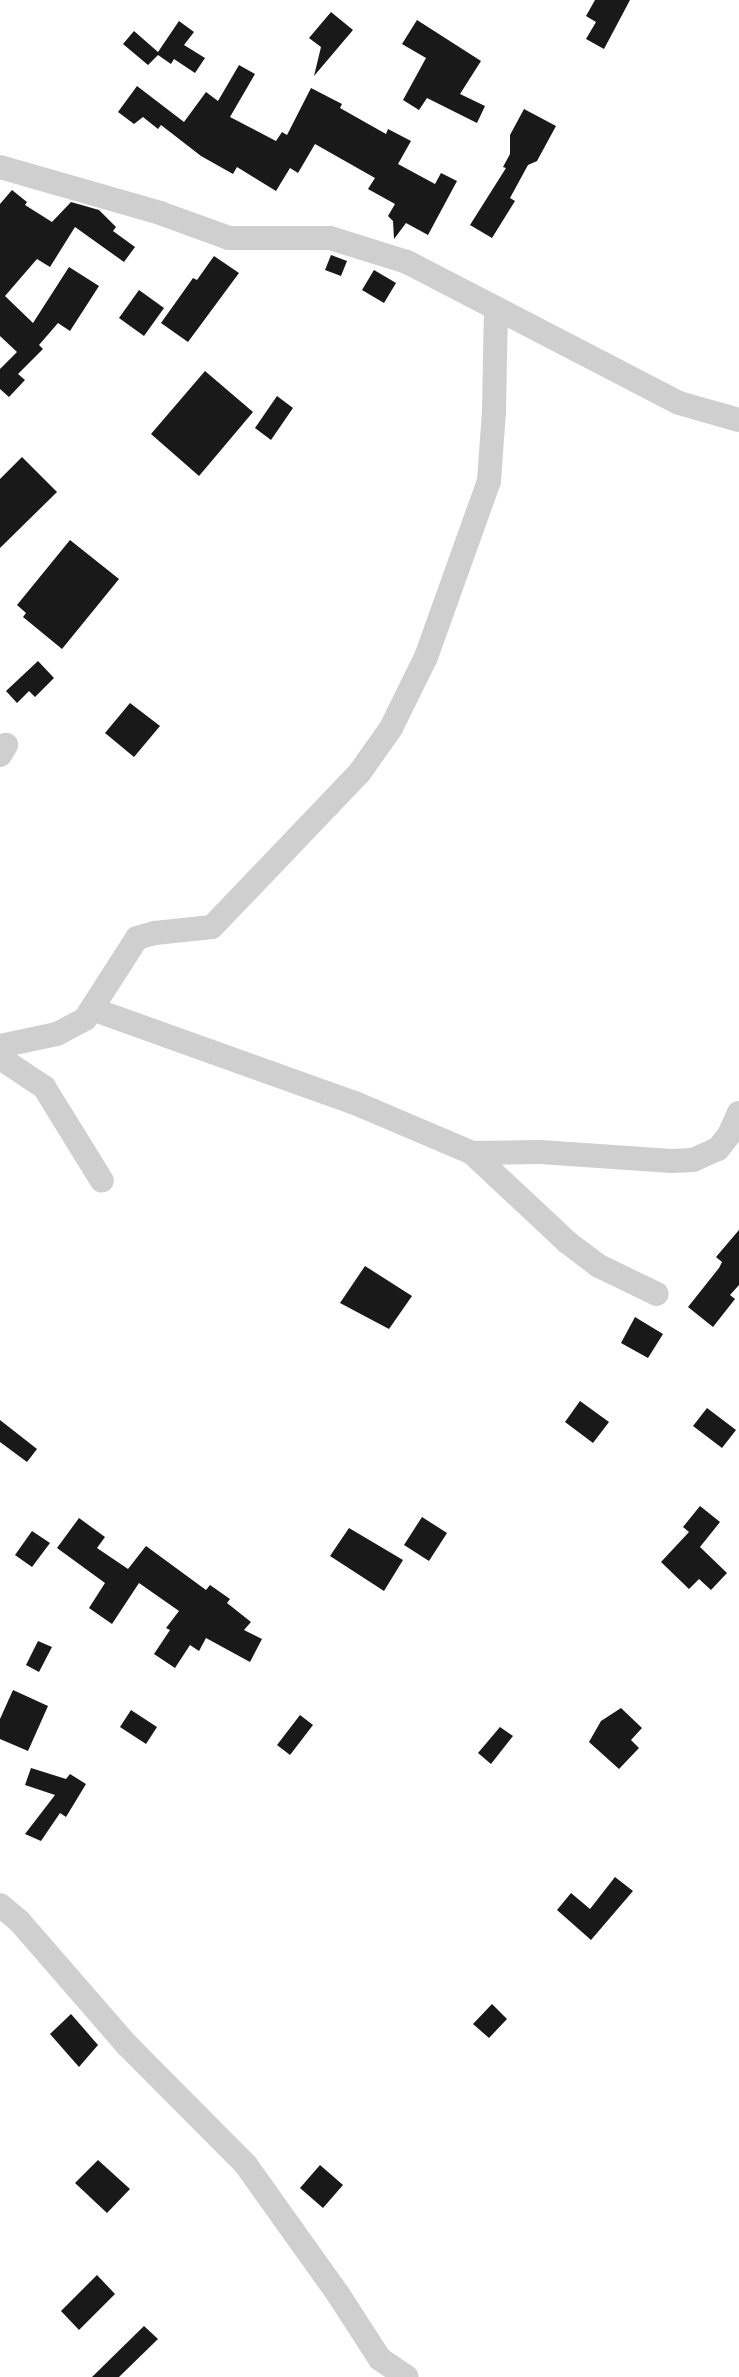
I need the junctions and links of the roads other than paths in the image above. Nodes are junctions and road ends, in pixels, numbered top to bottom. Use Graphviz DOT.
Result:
graph roads {
  1 [pos="0,167"];
  2 [pos="496,309"];
  3 [pos="739,420"];
  4 [pos="92,1009"];
  5 [pos="0,1046"];
  6 [pos="0,1058"];
  7 [pos="739,1113"];
  8 [pos="472,1153"];
  9 [pos="102,1181"];
  10 [pos="657,1294"];
  11 [pos="0,1905"];
  12 [pos="406,2377"];
  1 -- 2 [label="street"];
  2 -- 3 [label="street"];
  2 -- 4 [label="street"];
  4 -- 5 [label="street"];
  4 -- 8 [label="street"];
  6 -- 9 [label="street"];
  7 -- 8 [label="street"];
  8 -- 10 [label="street"];
  11 -- 12 [label="street"];
}
